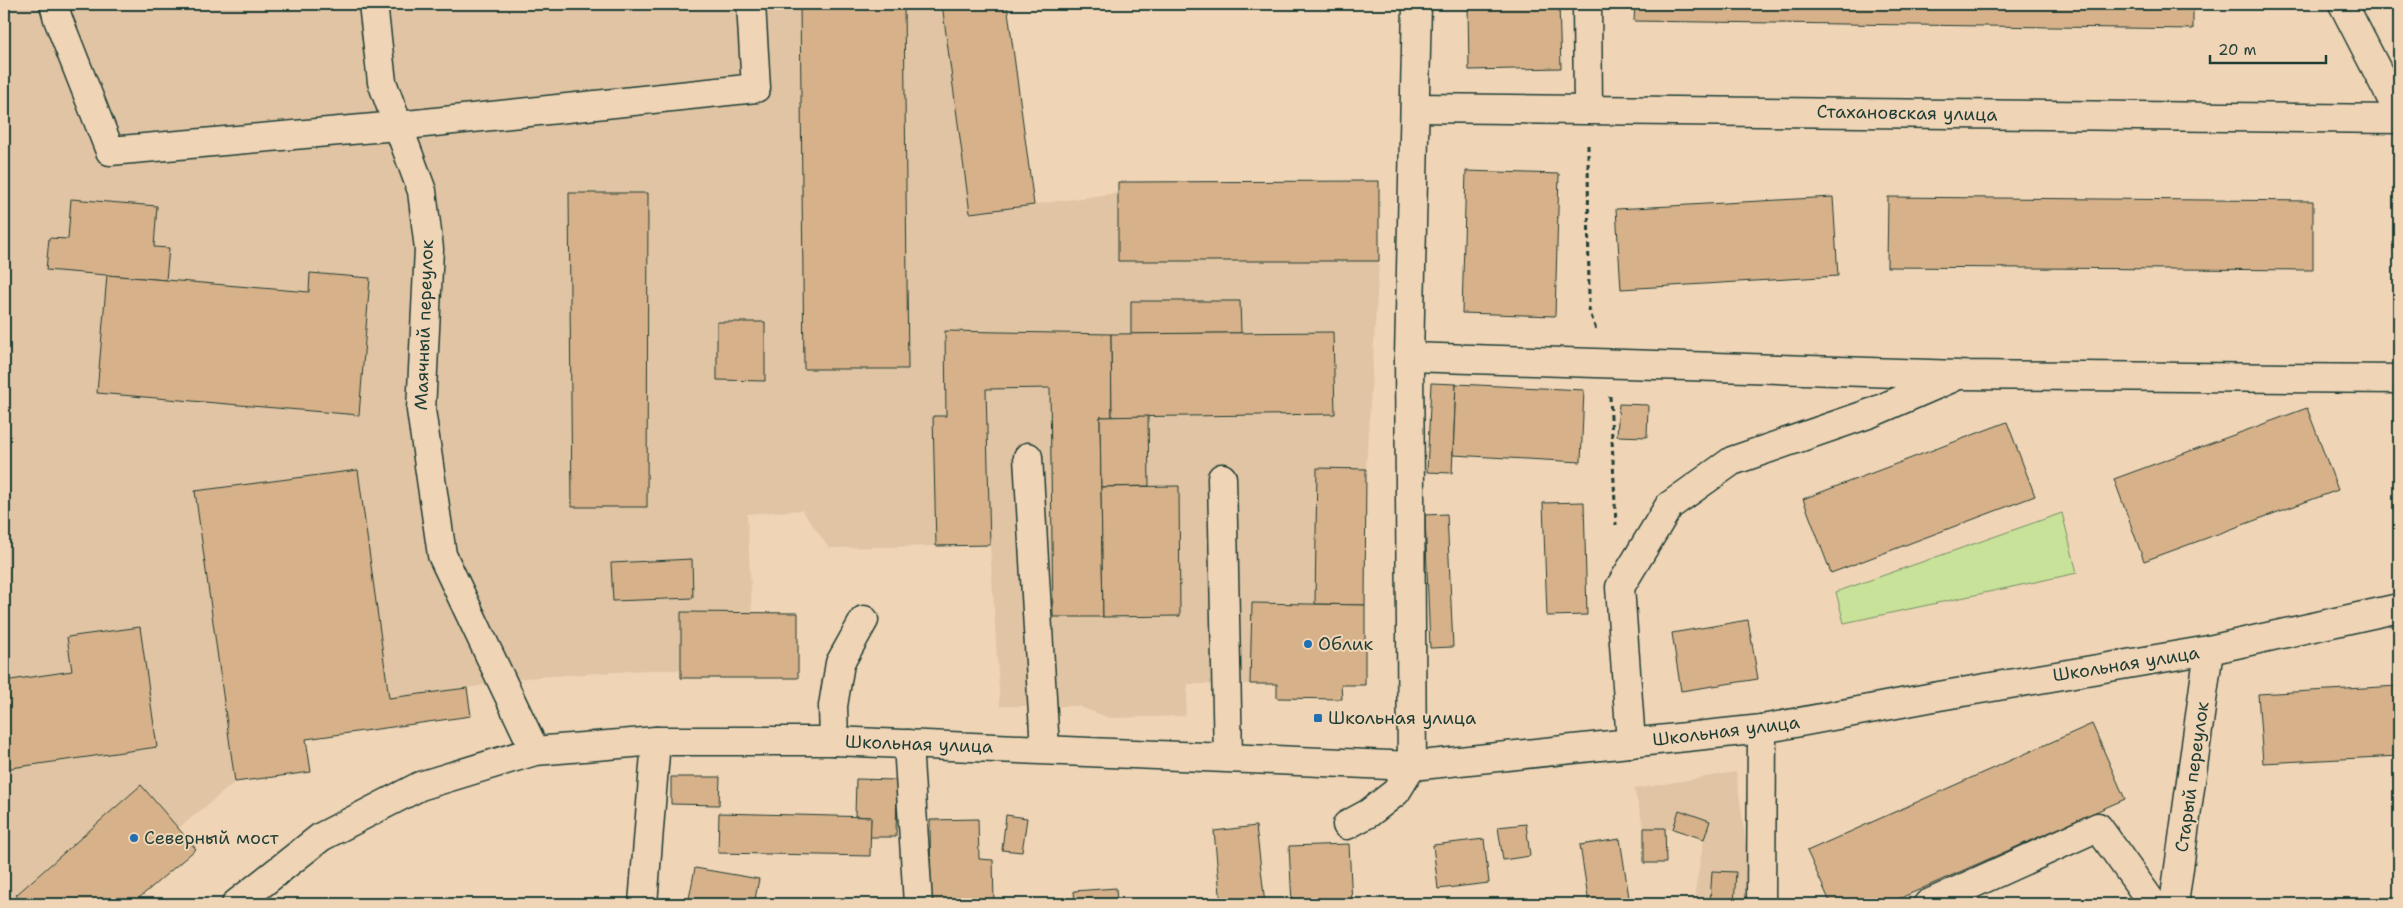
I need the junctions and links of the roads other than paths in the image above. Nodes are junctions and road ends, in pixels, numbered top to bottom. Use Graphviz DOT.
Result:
graph roads {
  1 [pos="54,4"];
  2 [pos="373,4"];
  3 [pos="751,4"];
  4 [pos="1417,4"];
  5 [pos="1587,4"];
  6 [pos="2344,4"];
  7 [pos="1415,108"];
  8 [pos="1588,109"];
  9 [pos="2399,112"];
  10 [pos="2399,119"];
  11 [pos="397,126"];
  12 [pos="1409,357"];
  13 [pos="1959,375"];
  14 [pos="2399,379"];
  15 [pos="1028,457"];
  16 [pos="1222,478"];
  17 [pos="2399,608"];
  18 [pos="864,620"];
  19 [pos="2209,650"];
  20 [pos="1762,729"];
  21 [pos="656,741"];
  22 [pos="834,741"];
  23 [pos="1631,743"];
  24 [pos="908,744"];
  25 [pos="1045,749"];
  26 [pos="535,751"];
  27 [pos="1228,758"];
  28 [pos="1412,766"];
  29 [pos="1347,825"];
  30 [pos="236,904"];
  31 [pos="643,904"];
  32 [pos="918,904"];
  33 [pos="1761,904"];
  34 [pos="1928,904"];
  35 [pos="2154,904"];
  36 [pos="2174,904"];
  1 -- 11 [label="street"];
  2 -- 11 [label="street, Маячный переулок"];
  3 -- 11 [label="street"];
  4 -- 7 [label="street"];
  5 -- 8 [label="street"];
  6 -- 9 [label="street"];
  7 -- 8 [label="street, Стахановская улица"];
  7 -- 12 [label="street"];
  8 -- 10 [label="street, Стахановская улица"];
  11 -- 26 [label="street, Маячный переулок"];
  12 -- 13 [label="street"];
  12 -- 28 [label="street"];
  13 -- 14 [label="street"];
  13 -- 23 [label="street"];
  15 -- 25 [label="street"];
  16 -- 27 [label="street"];
  17 -- 19 [label="street, Школьная улица"];
  18 -- 22 [label="street"];
  19 -- 20 [label="street, Школьная улица"];
  19 -- 36 [label="street, Старый переулок"];
  20 -- 23 [label="street, Школьная улица"];
  20 -- 33 [label="street"];
  21 -- 22 [label="street, Школьная улица"];
  21 -- 26 [label="street, Школьная улица"];
  21 -- 31 [label="street"];
  22 -- 24 [label="street, Школьная улица"];
  23 -- 28 [label="street, Школьная улица"];
  24 -- 25 [label="street, Школьная улица"];
  24 -- 32 [label="street"];
  25 -- 27 [label="street, Школьная улица"];
  26 -- 30 [label="street, Школьная улица"];
  27 -- 28 [label="street, Школьная улица"];
  28 -- 29 [label="street"];
  34 -- 35 [label="street"];
}
